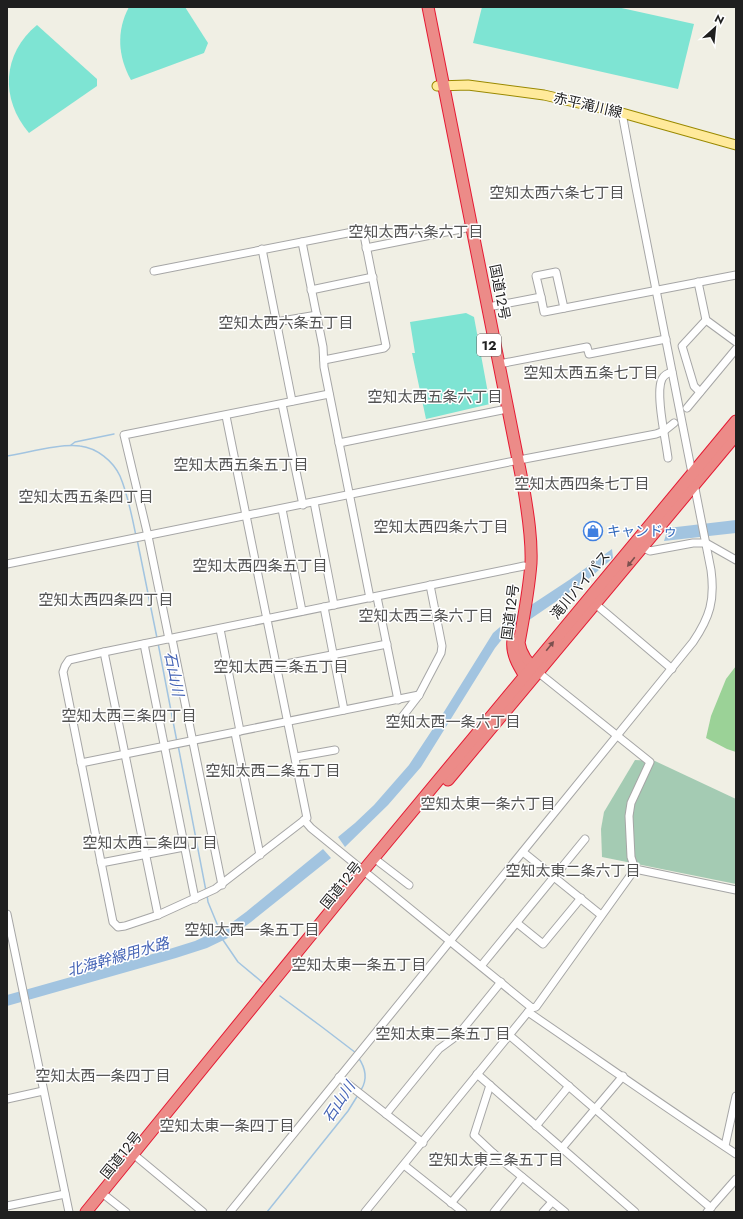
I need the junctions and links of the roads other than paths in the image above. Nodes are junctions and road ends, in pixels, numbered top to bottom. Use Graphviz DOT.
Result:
graph roads {
  1 [pos="422,7"];
  2 [pos="428,7"];
  3 [pos="439,80"];
  4 [pos="622,113"];
  5 [pos="736,145"];
  6 [pos="466,228"];
  7 [pos="302,242"];
  8 [pos="366,248"];
  9 [pos="262,249"];
  10 [pos="154,271"];
  11 [pos="736,275"];
  12 [pos="372,278"];
  13 [pos="698,282"];
  14 [pos="311,290"];
  15 [pos="656,290"];
  16 [pos="541,298"];
  17 [pos="488,307"];
  18 [pos="564,308"];
  19 [pos="317,315"];
  20 [pos="706,320"];
  21 [pos="276,322"];
  22 [pos="666,339"];
  23 [pos="736,342"];
  24 [pos="736,349"];
  25 [pos="324,360"];
  26 [pos="499,364"];
  27 [pos="672,372"];
  28 [pos="700,392"];
  29 [pos="329,394"];
  30 [pos="292,401"];
  31 [pos="282,404"];
  32 [pos="687,408"];
  33 [pos="502,410"];
  34 [pos="226,416"];
  35 [pos="736,421"];
  36 [pos="674,423"];
  37 [pos="664,431"];
  38 [pos="736,435"];
  39 [pos="339,443"];
  40 [pos="668,458"];
  41 [pos="516,461"];
  42 [pos="693,479"];
  43 [pos="349,495"];
  44 [pos="314,502"];
  45 [pos="303,504"];
  46 [pos="282,509"];
  47 [pos="247,516"];
  48 [pos="145,537"];
  49 [pos="706,540"];
  50 [pos="642,547"];
  51 [pos="736,560"];
  52 [pos="7,564"];
  53 [pos="524,566"];
  54 [pos="430,585"];
  55 [pos="374,597"];
  56 [pos="592,601"];
  57 [pos="523,604"];
  58 [pos="334,605"];
  59 [pos="324,607"];
  60 [pos="302,611"];
  61 [pos="266,619"];
  62 [pos="220,629"];
  63 [pos="168,640"];
  64 [pos="144,644"];
  65 [pos="387,644"];
  66 [pos="104,652"];
  67 [pos="333,655"];
  68 [pos="276,666"];
  69 [pos="672,669"];
  70 [pos="532,672"];
  71 [pos="419,695"];
  72 [pos="398,700"];
  73 [pos="344,710"];
  74 [pos="399,721"];
  75 [pos="288,722"];
  76 [pos="238,732"];
  77 [pos="617,736"];
  78 [pos="192,741"];
  79 [pos="164,747"];
  80 [pos="335,750"];
  81 [pos="125,755"];
  82 [pos="296,757"];
  83 [pos="81,763"];
  84 [pos="304,820"];
  85 [pos="585,839"];
  86 [pos="184,847"];
  87 [pos="523,852"];
  88 [pos="145,855"];
  89 [pos="260,855"];
  90 [pos="379,862"];
  91 [pos="101,863"];
  92 [pos="635,869"];
  93 [pos="365,873"];
  94 [pos="554,876"];
  95 [pos="222,885"];
  96 [pos="409,885"];
  97 [pos="736,890"];
  98 [pos="198,897"];
  99 [pos="581,898"];
  100 [pos="7,914"];
  101 [pos="158,915"];
  102 [pos="601,915"];
  103 [pos="517,922"];
  104 [pos="450,941"];
  105 [pos="482,966"];
  106 [pos="501,982"];
  107 [pos="530,1010"];
  108 [pos="509,1035"];
  109 [pos="477,1074"];
  110 [pos="623,1076"];
  111 [pos="340,1077"];
  112 [pos="490,1085"];
  113 [pos="569,1086"];
  114 [pos="43,1091"];
  115 [pos="736,1096"];
  116 [pos="7,1098"];
  117 [pos="595,1108"];
  118 [pos="386,1114"];
  119 [pos="536,1126"];
  120 [pos="423,1143"];
  121 [pos="725,1146"];
  122 [pos="562,1148"];
  123 [pos="492,1153"];
  124 [pos="736,1154"];
  125 [pos="138,1158"];
  126 [pos="404,1165"];
  127 [pos="522,1177"];
  128 [pos="736,1178"];
  129 [pos="65,1194"];
  130 [pos="104,1195"];
  131 [pos="552,1202"];
  132 [pos="451,1203"];
  133 [pos="7,1206"];
  134 [pos="709,1210"];
  135 [pos="69,1212"];
  136 [pos="86,1212"];
  137 [pos="94,1212"];
  138 [pos="126,1212"];
  139 [pos="203,1212"];
  140 [pos="230,1212"];
  141 [pos="365,1212"];
  142 [pos="463,1212"];
  143 [pos="494,1212"];
  144 [pos="543,1212"];
  145 [pos="565,1212"];
  146 [pos="635,1212"];
  1 -- 3 [label="highway, 国道12号 / 12"];
  2 -- 3 [label="highway, 国道12号 / 12"];
  3 -- 4 [label="main road, 赤平滝川線"];
  3 -- 6 [label="highway, 国道12号 / 12"];
  3 -- 17 [label="highway, 国道12号 / 12"];
  4 -- 5 [label="main road, 赤平滝川線"];
  4 -- 15 [label="street"];
  6 -- 8 [label="street"];
  6 -- 33 [label="highway, 国道12号 / 12"];
  7 -- 8 [label="street"];
  7 -- 9 [label="street"];
  7 -- 14 [label="street"];
  8 -- 12 [label="street"];
  9 -- 10 [label="street"];
  9 -- 21 [label="street"];
  11 -- 13 [label="street"];
  12 -- 14 [label="street"];
  12 -- 25 [label="street"];
  13 -- 15 [label="street"];
  13 -- 20 [label="street"];
  14 -- 19 [label="street"];
  15 -- 18 [label="street"];
  15 -- 22 [label="street"];
  16 -- 17 [label="street"];
  16 -- 18 [label="street"];
  16 -- 18 [label="street"];
  17 -- 26 [label="highway, 国道12号 / 12"];
  19 -- 21 [label="street"];
  19 -- 25 [label="street"];
  20 -- 23 [label="street"];
  20 -- 28 [label="street"];
  21 -- 30 [label="street"];
  22 -- 26 [label="street"];
  22 -- 27 [label="street"];
  24 -- 28 [label="street"];
  25 -- 29 [label="street"];
  26 -- 41 [label="highway, 国道12号 / 12"];
  27 -- 37 [label="street"];
  27 -- 42 [label="street"];
  28 -- 32 [label="street"];
  29 -- 30 [label="street"];
  29 -- 39 [label="street"];
  30 -- 31 [label="street"];
  31 -- 34 [label="street"];
  31 -- 45 [label="street"];
  33 -- 39 [label="street"];
  33 -- 41 [label="highway, 国道12号 / 12"];
  34 -- 47 [label="street"];
  34 -- 48 [label="street"];
  35 -- 42 [label="highway, 滝川バイパス"];
  36 -- 37 [label="street"];
  37 -- 40 [label="street"];
  37 -- 41 [label="street"];
  38 -- 42 [label="highway, 滝川バイパス"];
  39 -- 43 [label="street"];
  41 -- 43 [label="street"];
  41 -- 53 [label="highway, 国道12号 / 12"];
  41 -- 57 [label="highway, 国道12号 / 12"];
  42 -- 49 [label="street"];
  42 -- 50 [label="highway, 滝川バイパス"];
  42 -- 56 [label="highway, 滝川バイパス"];
  43 -- 44 [label="street"];
  43 -- 55 [label="street"];
  44 -- 45 [label="street"];
  44 -- 58 [label="street"];
  45 -- 46 [label="street"];
  46 -- 47 [label="street"];
  46 -- 60 [label="street"];
  47 -- 48 [label="street"];
  47 -- 61 [label="street"];
  48 -- 52 [label="street"];
  48 -- 63 [label="street"];
  49 -- 50 [label="street"];
  49 -- 51 [label="street"];
  49 -- 69 [label="street"];
  50 -- 56 [label="highway, 滝川バイパス, one-way"];
  53 -- 54 [label="street"];
  53 -- 57 [label="highway, 国道12号 / 12"];
  54 -- 55 [label="street"];
  54 -- 71 [label="street"];
  55 -- 58 [label="street"];
  55 -- 65 [label="street"];
  56 -- 69 [label="street"];
  56 -- 70 [label="highway, 滝川バイパス"];
  57 -- 70 [label="highway, 国道12号 / 12"];
  58 -- 59 [label="street"];
  59 -- 60 [label="street"];
  59 -- 67 [label="street"];
  60 -- 61 [label="street"];
  61 -- 62 [label="street"];
  61 -- 68 [label="street"];
  62 -- 63 [label="street"];
  62 -- 76 [label="street"];
  63 -- 64 [label="street"];
  63 -- 78 [label="street"];
  64 -- 66 [label="street"];
  64 -- 79 [label="street"];
  65 -- 67 [label="street"];
  65 -- 72 [label="street"];
  66 -- 81 [label="street"];
  66 -- 83 [label="street"];
  67 -- 68 [label="street"];
  67 -- 73 [label="street"];
  68 -- 75 [label="street"];
  69 -- 77 [label="street"];
  70 -- 77 [label="street"];
  70 -- 90 [label="highway, 国道12号"];
  70 -- 93 [label="highway, 国道12号"];
  71 -- 72 [label="street"];
  71 -- 74 [label="street"];
  72 -- 73 [label="street"];
  73 -- 75 [label="street"];
  75 -- 76 [label="street"];
  75 -- 82 [label="street"];
  76 -- 78 [label="street"];
  76 -- 89 [label="street"];
  77 -- 87 [label="street"];
  77 -- 92 [label="street"];
  78 -- 79 [label="street"];
  78 -- 95 [label="street"];
  79 -- 81 [label="street"];
  79 -- 86 [label="street"];
  80 -- 82 [label="street"];
  81 -- 83 [label="street"];
  81 -- 88 [label="street"];
  82 -- 84 [label="street"];
  83 -- 91 [label="street"];
  84 -- 89 [label="street"];
  84 -- 93 [label="street"];
  85 -- 94 [label="street"];
  86 -- 88 [label="street"];
  86 -- 98 [label="street"];
  87 -- 94 [label="street"];
  87 -- 104 [label="street"];
  88 -- 91 [label="street"];
  88 -- 101 [label="street"];
  89 -- 95 [label="street"];
  90 -- 93 [label="highway, 国道12号"];
  90 -- 96 [label="street"];
  91 -- 101 [label="street"];
  92 -- 97 [label="street"];
  92 -- 102 [label="street"];
  93 -- 104 [label="street"];
  93 -- 125 [label="highway, 国道12号"];
  93 -- 130 [label="highway, 国道12号"];
  94 -- 99 [label="street"];
  94 -- 103 [label="street"];
  95 -- 98 [label="street"];
  98 -- 101 [label="street"];
  99 -- 102 [label="street"];
  99 -- 103 [label="street"];
  100 -- 114 [label="street"];
  102 -- 107 [label="street"];
  103 -- 105 [label="street"];
  104 -- 105 [label="street"];
  104 -- 111 [label="street"];
  105 -- 106 [label="street"];
  106 -- 107 [label="street"];
  106 -- 118 [label="street"];
  107 -- 108 [label="street"];
  107 -- 110 [label="street"];
  108 -- 109 [label="street"];
  108 -- 113 [label="street"];
  109 -- 112 [label="street"];
  109 -- 120 [label="street"];
  110 -- 117 [label="street"];
  110 -- 121 [label="street"];
  111 -- 118 [label="street"];
  111 -- 140 [label="street"];
  112 -- 119 [label="street"];
  112 -- 123 [label="street"];
  113 -- 117 [label="street"];
  113 -- 119 [label="street"];
  114 -- 116 [label="street"];
  114 -- 129 [label="street"];
  115 -- 121 [label="street"];
  117 -- 122 [label="street"];
  117 -- 134 [label="street"];
  118 -- 120 [label="street"];
  119 -- 122 [label="street"];
  120 -- 126 [label="street"];
  121 -- 124 [label="street"];
  122 -- 146 [label="street"];
  123 -- 127 [label="street"];
  123 -- 132 [label="street"];
  125 -- 130 [label="highway, 国道12号"];
  125 -- 139 [label="street"];
  126 -- 132 [label="street"];
  126 -- 141 [label="street"];
  127 -- 131 [label="street"];
  127 -- 143 [label="street"];
  128 -- 134 [label="street"];
  129 -- 133 [label="street"];
  129 -- 135 [label="street"];
  130 -- 136 [label="highway, 国道12号"];
  130 -- 137 [label="highway, 国道12号"];
  130 -- 138 [label="street"];
  131 -- 144 [label="street"];
  131 -- 145 [label="street"];
  132 -- 142 [label="street"];
}
